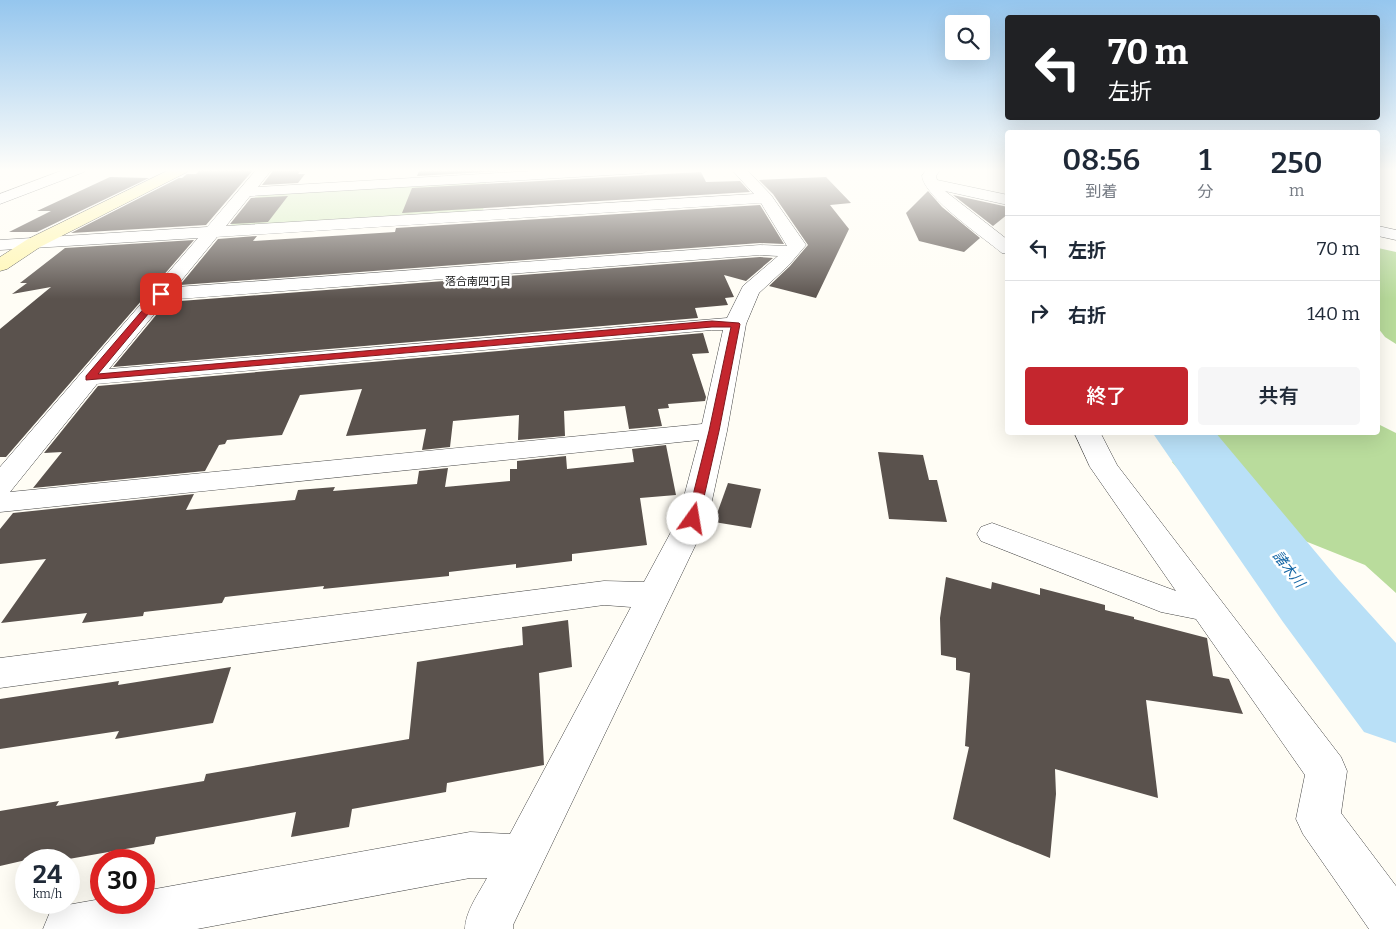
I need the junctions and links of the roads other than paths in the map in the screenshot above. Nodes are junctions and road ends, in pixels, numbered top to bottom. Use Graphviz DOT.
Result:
graph roads {
  1 [pos="95,212"];
  2 [pos="229,212"];
  3 [pos="532,212"];
  4 [pos="775,212"];
  5 [pos="962,212"];
  6 [pos="1380,222"];
  7 [pos="1396,225"];
  8 [pos="1380,231"];
  9 [pos="212,232"];
  10 [pos="1396,235"];
  11 [pos="34,243"];
  12 [pos="0,245"];
  13 [pos="1005,247"];
  14 [pos="792,251"];
  15 [pos="0,265"];
  16 [pos="161,294"];
  17 [pos="736,324"];
  18 [pos="90,378"];
  19 [pos="714,431"];
  20 [pos="1088,435"];
  21 [pos="0,485"];
  22 [pos="0,502"];
  23 [pos="992,534"];
  24 [pos="655,595"];
  25 [pos="1206,607"];
  26 [pos="0,673"];
  27 [pos="523,857"];
  28 [pos="1396,926"];
  29 [pos="67,929"];
  30 [pos="489,929"];
  1 -- 11 [label="street"];
  2 -- 9 [label="street"];
  3 -- 9 [label="street"];
  4 -- 14 [label="street"];
  5 -- 13 [label="street"];
  6 -- 7 [label="street"];
  8 -- 10 [label="street"];
  9 -- 11 [label="street"];
  9 -- 16 [label="street"];
  11 -- 12 [label="street"];
  11 -- 15 [label="street"];
  14 -- 16 [label="street"];
  14 -- 17 [label="street"];
  16 -- 18 [label="street"];
  17 -- 18 [label="street"];
  17 -- 19 [label="street"];
  18 -- 21 [label="street"];
  19 -- 22 [label="street"];
  19 -- 24 [label="street"];
  20 -- 25 [label="street"];
  23 -- 25 [label="street"];
  24 -- 26 [label="street"];
  24 -- 27 [label="street"];
  25 -- 28 [label="street"];
  27 -- 29 [label="street"];
  27 -- 30 [label="street"];
}
